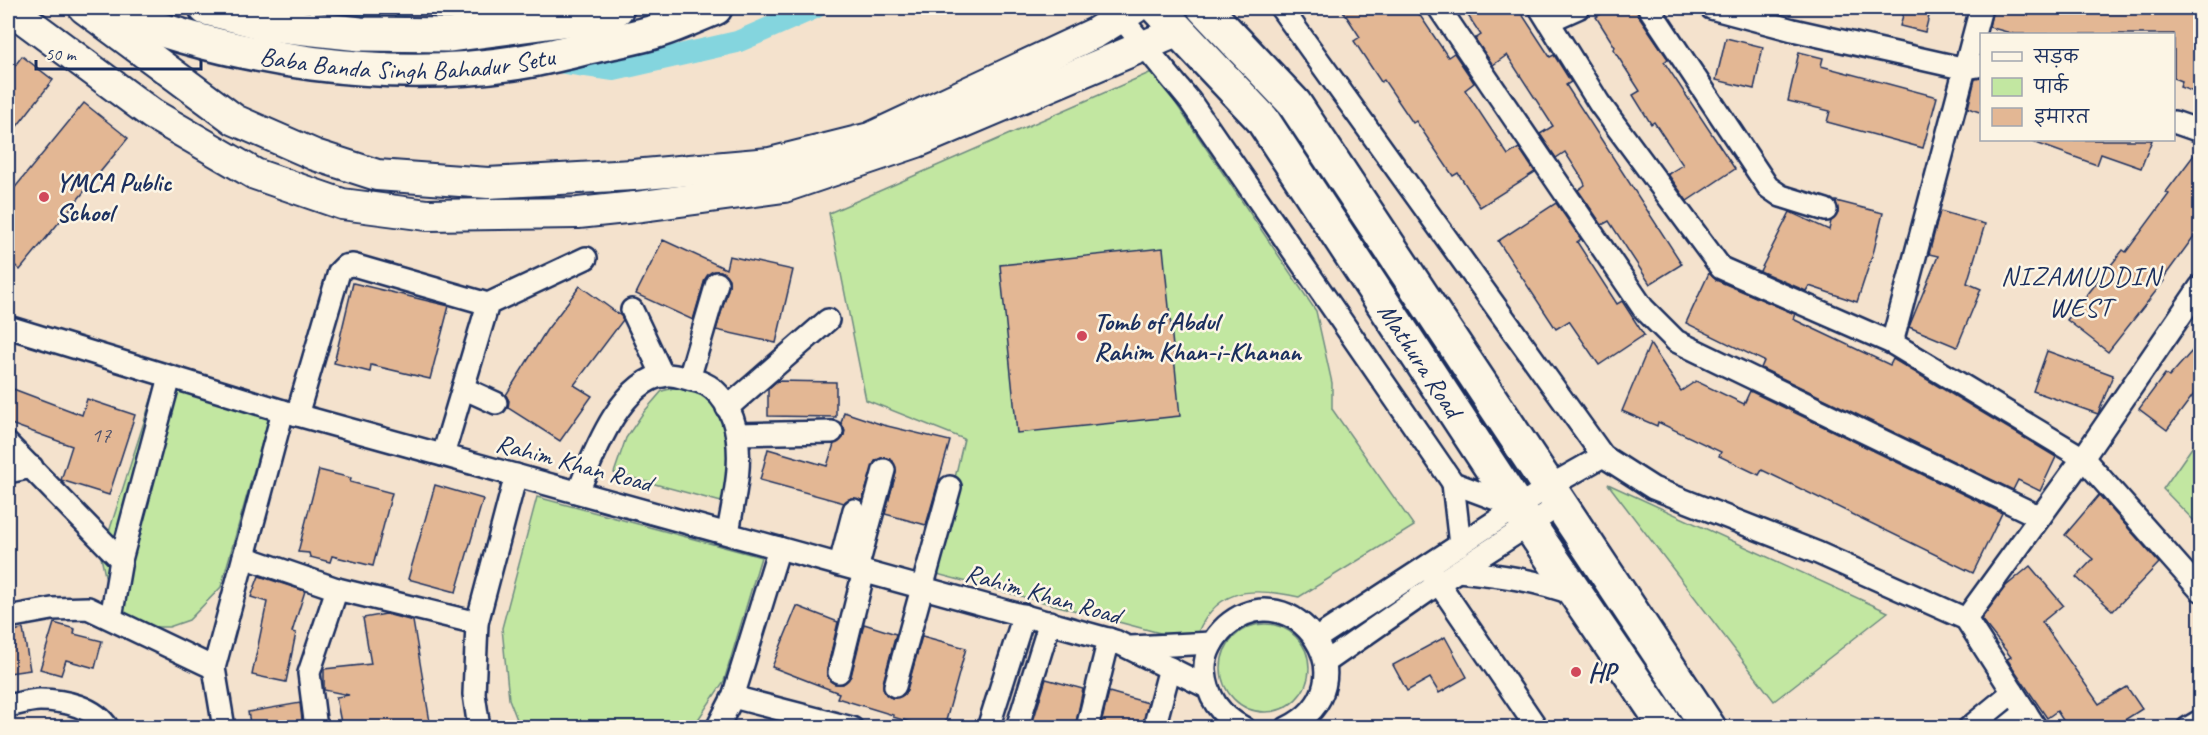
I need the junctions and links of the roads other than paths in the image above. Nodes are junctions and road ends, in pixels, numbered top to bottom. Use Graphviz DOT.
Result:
graph roads {
  1 [pos="9,8"];
  2 [pos="84,8"];
  3 [pos="100,8"];
  4 [pos="206,8"];
  5 [pos="617,8"];
  6 [pos="715,8"];
  7 [pos="1204,8"];
  8 [pos="1281,8"];
  9 [pos="1439,8"];
  10 [pos="1578,8"];
  11 [pos="1650,8"];
  12 [pos="1711,8"];
  13 [pos="1981,8"];
  14 [pos="1123,11"];
  15 [pos="1545,14"];
  16 [pos="1168,19"];
  17 [pos="1144,45"];
  18 [pos="1974,67"];
  19 [pos="2175,122"];
  20 [pos="2200,131"];
  21 [pos="1826,210"];
  22 [pos="586,258"];
  23 [pos="717,283"];
  24 [pos="2200,287"];
  25 [pos="488,304"];
  26 [pos="632,310"];
  27 [pos="828,320"];
  28 [pos="8,327"];
  29 [pos="1892,343"];
  30 [pos="663,376"];
  31 [pos="170,377"];
  32 [pos="689,379"];
  33 [pos="463,388"];
  34 [pos="496,403"];
  35 [pos="727,408"];
  36 [pos="290,413"];
  37 [pos="826,438"];
  38 [pos="738,439"];
  39 [pos="8,444"];
  40 [pos="443,455"];
  41 [pos="1603,456"];
  42 [pos="2084,458"];
  43 [pos="32,467"];
  44 [pos="884,470"];
  45 [pos="8,472"];
  46 [pos="516,475"];
  47 [pos="1453,483"];
  48 [pos="950,487"];
  49 [pos="578,492"];
  50 [pos="1554,496"];
  51 [pos="854,510"];
  52 [pos="1523,516"];
  53 [pos="2040,517"];
  54 [pos="728,533"];
  55 [pos="1460,545"];
  56 [pos="779,548"];
  57 [pos="244,557"];
  58 [pos="121,560"];
  59 [pos="854,568"];
  60 [pos="1458,571"];
  61 [pos="1433,574"];
  62 [pos="921,587"];
  63 [pos="337,589"];
  64 [pos="2200,590"];
  65 [pos="1577,596"];
  66 [pos="1024,615"];
  67 [pos="8,617"];
  68 [pos="111,618"];
  69 [pos="1966,619"];
  70 [pos="1050,622"];
  71 [pos="477,623"];
  72 [pos="1317,638"];
  73 [pos="1118,643"];
  74 [pos="1212,643"];
  75 [pos="1326,662"];
  76 [pos="214,668"];
  77 [pos="1170,668"];
  78 [pos="839,672"];
  79 [pos="895,686"];
  80 [pos="1207,687"];
  81 [pos="2013,692"];
  82 [pos="733,697"];
  83 [pos="995,704"];
  84 [pos="8,706"];
  85 [pos="2031,719"];
  86 [pos="1019,720"];
  87 [pos="2200,721"];
  88 [pos="1530,724"];
  89 [pos="108,728"];
  90 [pos="224,728"];
  91 [pos="316,728"];
  92 [pos="479,728"];
  93 [pos="717,728"];
  94 [pos="852,728"];
  95 [pos="988,728"];
  96 [pos="1087,728"];
  97 [pos="1154,728"];
  98 [pos="1244,728"];
  99 [pos="1287,728"];
  100 [pos="1667,728"];
  101 [pos="1709,728"];
  102 [pos="1969,728"];
  103 [pos="2006,728"];
  104 [pos="2188,728"];
  1 -- 17 [label="street"];
  2 -- 14 [label="street"];
  3 -- 6 [label="main road, Baba Banda Singh Bahadur Setu"];
  4 -- 5 [label="main road, Baba Banda Singh Bahadur Setu"];
  7 -- 50 [label="main road, Mathura Road"];
  8 -- 41 [label="street"];
  9 -- 53 [label="street"];
  10 -- 15 [label="street"];
  11 -- 21 [label="street"];
  12 -- 18 [label="street"];
  13 -- 18 [label="street"];
  14 -- 17 [label="street"];
  15 -- 29 [label="street"];
  16 -- 17 [label="street"];
  16 -- 52 [label="main road, Mathura Road"];
  17 -- 47 [label="street"];
  18 -- 29 [label="street"];
  19 -- 20 [label="street"];
  22 -- 25 [label="street"];
  23 -- 32 [label="street"];
  24 -- 42 [label="street"];
  25 -- 33 [label="street"];
  25 -- 36 [label="street"];
  26 -- 30 [label="street"];
  27 -- 35 [label="street"];
  28 -- 31 [label="street, Rahim Khan Road"];
  29 -- 42 [label="street"];
  30 -- 32 [label="street"];
  30 -- 49 [label="street"];
  31 -- 36 [label="street, Rahim Khan Road"];
  31 -- 58 [label="street"];
  32 -- 35 [label="street"];
  33 -- 34 [label="street"];
  33 -- 40 [label="street"];
  35 -- 38 [label="street"];
  36 -- 40 [label="street, Rahim Khan Road"];
  36 -- 57 [label="street"];
  37 -- 38 [label="street"];
  38 -- 54 [label="street"];
  39 -- 43 [label="street"];
  40 -- 46 [label="street, Rahim Khan Road"];
  41 -- 50 [label="street"];
  41 -- 69 [label="street"];
  42 -- 53 [label="street"];
  42 -- 64 [label="street"];
  43 -- 45 [label="street"];
  43 -- 58 [label="street"];
  44 -- 59 [label="street"];
  46 -- 49 [label="street, Rahim Khan Road"];
  46 -- 71 [label="street"];
  47 -- 52 [label="street"];
  47 -- 55 [label="street"];
  48 -- 62 [label="street"];
  49 -- 54 [label="street, Rahim Khan Road"];
  50 -- 52 [label="street"];
  50 -- 101 [label="main road, Mathura Road"];
  51 -- 59 [label="street"];
  52 -- 55 [label="street"];
  52 -- 60 [label="street"];
  52 -- 65 [label="main road, Mathura Road"];
  53 -- 69 [label="street"];
  54 -- 56 [label="street, Rahim Khan Road"];
  55 -- 61 [label="street"];
  56 -- 59 [label="street, Rahim Khan Road"];
  56 -- 82 [label="street"];
  57 -- 63 [label="street"];
  57 -- 76 [label="street"];
  58 -- 68 [label="street"];
  59 -- 62 [label="street, Rahim Khan Road"];
  59 -- 78 [label="street"];
  60 -- 61 [label="street"];
  60 -- 65 [label="street"];
  61 -- 72 [label="street"];
  61 -- 75 [label="street"];
  61 -- 88 [label="street"];
  62 -- 66 [label="street, Rahim Khan Road"];
  62 -- 79 [label="street"];
  63 -- 71 [label="street"];
  63 -- 91 [label="street"];
  65 -- 100 [label="main road, Mathura Road"];
  66 -- 70 [label="street, Rahim Khan Road"];
  66 -- 83 [label="street"];
  67 -- 68 [label="street"];
  68 -- 76 [label="street"];
  69 -- 81 [label="street"];
  70 -- 73 [label="street, Rahim Khan Road"];
  70 -- 86 [label="street"];
  71 -- 92 [label="street"];
  72 -- 74 [label="street"];
  72 -- 75 [label="street"];
  73 -- 74 [label="street, Rahim Khan Road"];
  73 -- 77 [label="street, Rahim Khan Road"];
  73 -- 96 [label="street"];
  74 -- 80 [label="street"];
  75 -- 99 [label="street"];
  76 -- 90 [label="street"];
  77 -- 80 [label="street, Rahim Khan Road"];
  77 -- 97 [label="street"];
  80 -- 98 [label="street"];
  81 -- 85 [label="street"];
  81 -- 102 [label="street"];
  82 -- 93 [label="street"];
  82 -- 94 [label="street"];
  83 -- 86 [label="street"];
  83 -- 95 [label="street"];
  84 -- 89 [label="street"];
  85 -- 103 [label="street"];
  87 -- 104 [label="street"];
}
